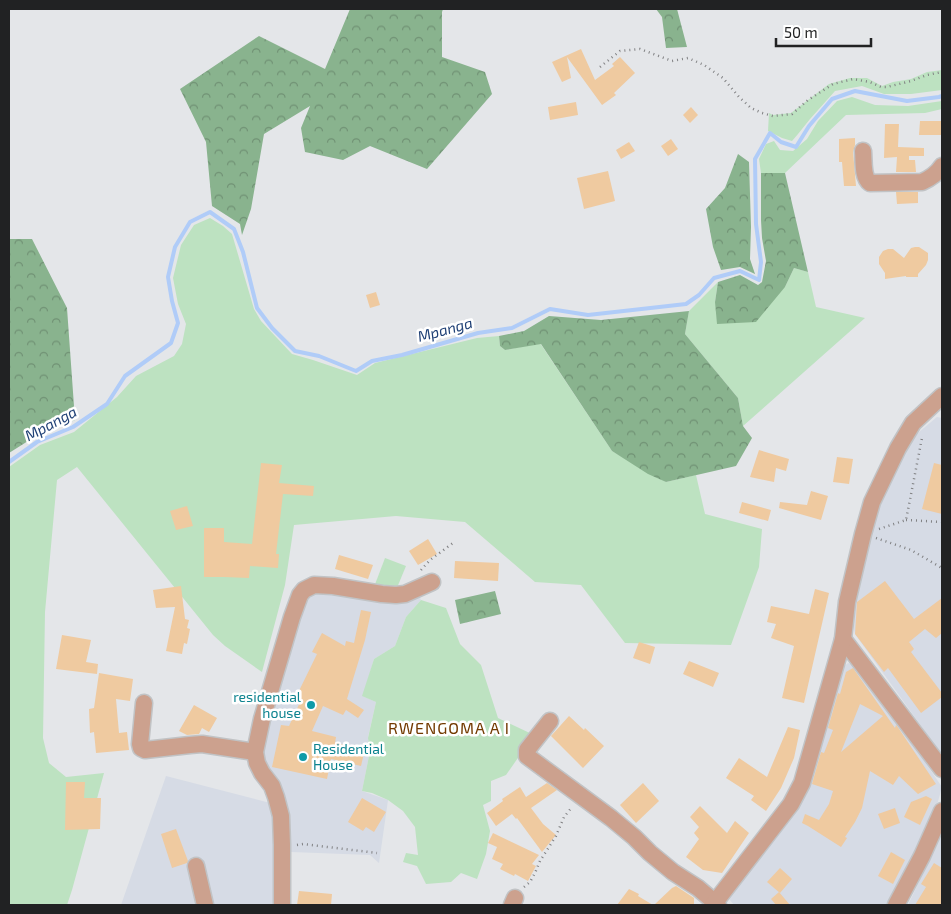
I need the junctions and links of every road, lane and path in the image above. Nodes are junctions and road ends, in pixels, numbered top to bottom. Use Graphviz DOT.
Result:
graph roads {
  1 [pos="600,67"];
  2 [pos="942,72"];
  3 [pos="863,151"];
  4 [pos="942,166"];
  5 [pos="942,396"];
  6 [pos="922,435"];
  7 [pos="906,520"];
  8 [pos="942,522"];
  9 [pos="862,534"];
  10 [pos="453,543"];
  11 [pos="942,568"];
  12 [pos="426,576"];
  13 [pos="843,639"];
  14 [pos="144,703"];
  15 [pos="550,721"];
  16 [pos="255,752"];
  17 [pos="942,770"];
  18 [pos="581,795"];
  19 [pos="942,811"];
  20 [pos="282,844"];
  21 [pos="377,853"];
  22 [pos="196,866"];
  23 [pos="513,901"];
  24 [pos="715,904"];
  25 [pos="205,905"];
  26 [pos="282,905"];
  27 [pos="896,905"];
  1 -- 2 [label="path"];
  3 -- 4 [label="street"];
  5 -- 9 [label="street"];
  6 -- 7 [label="path"];
  7 -- 8 [label="path"];
  7 -- 9 [label="path"];
  9 -- 11 [label="path"];
  9 -- 13 [label="street"];
  10 -- 12 [label="path"];
  12 -- 16 [label="street"];
  13 -- 17 [label="street"];
  13 -- 24 [label="street"];
  14 -- 16 [label="street"];
  15 -- 18 [label="street"];
  16 -- 20 [label="street"];
  18 -- 23 [label="path"];
  18 -- 24 [label="street"];
  19 -- 27 [label="street"];
  20 -- 21 [label="path"];
  20 -- 26 [label="street"];
  22 -- 25 [label="street"];
}
